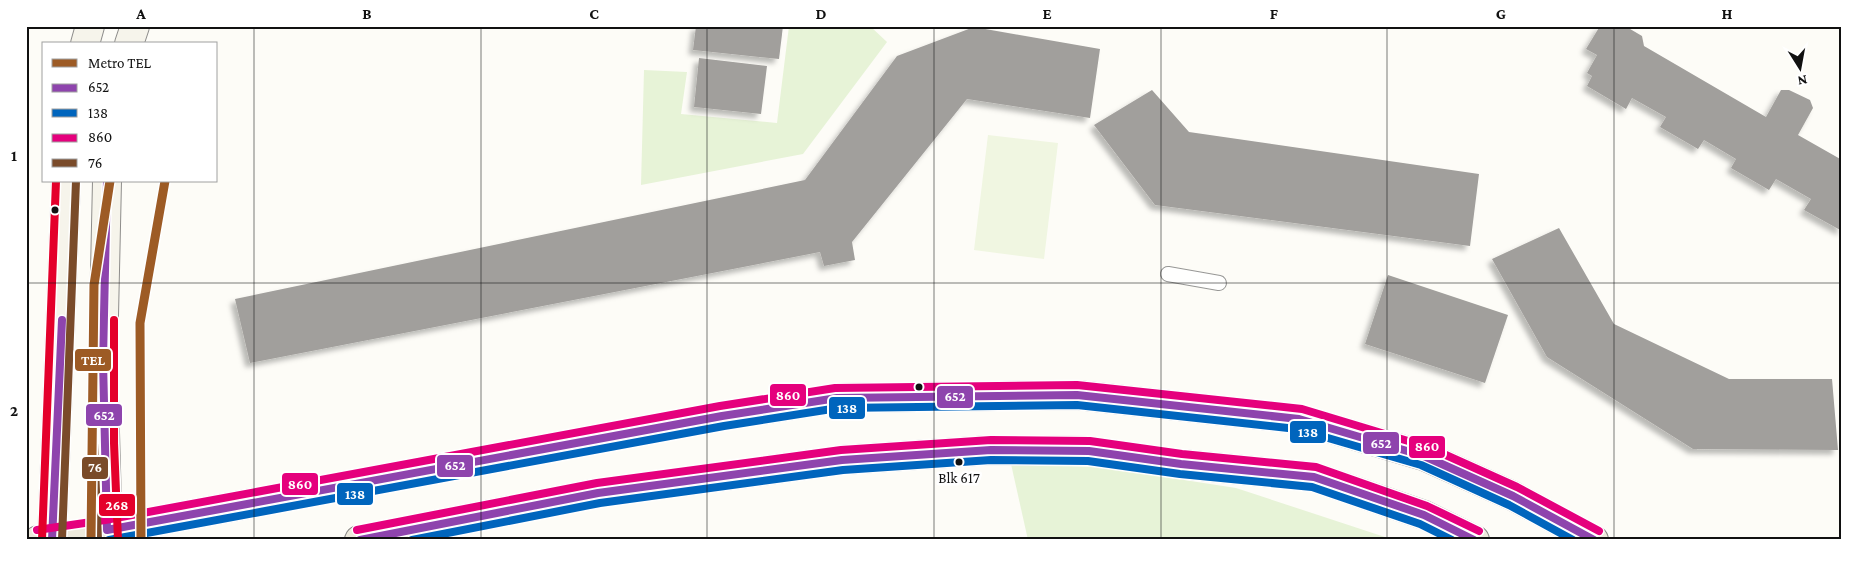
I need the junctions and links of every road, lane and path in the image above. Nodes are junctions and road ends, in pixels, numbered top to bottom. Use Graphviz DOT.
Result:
graph roads {
  1 [pos="90,26"];
  2 [pos="134,26"];
  3 [pos="86,42"];
  4 [pos="130,42"];
  5 [pos="66,182"];
  6 [pos="107,182"];
  7 [pos="1168,274"];
  8 [pos="1219,283"];
  9 [pos="108,535"];
  10 [pos="47,539"];
  11 [pos="359,540"];
  12 [pos="1475,540"];
  13 [pos="1594,540"];
  1 -- 3 [label="main road"];
  2 -- 4 [label="main road"];
  5 -- 10 [label="main road"];
  6 -- 9 [label="main road"];
  7 -- 8 [label="lane"];
  9 -- 10 [label="main road"];
  9 -- 13 [label="main road"];
  11 -- 12 [label="main road"];
}
